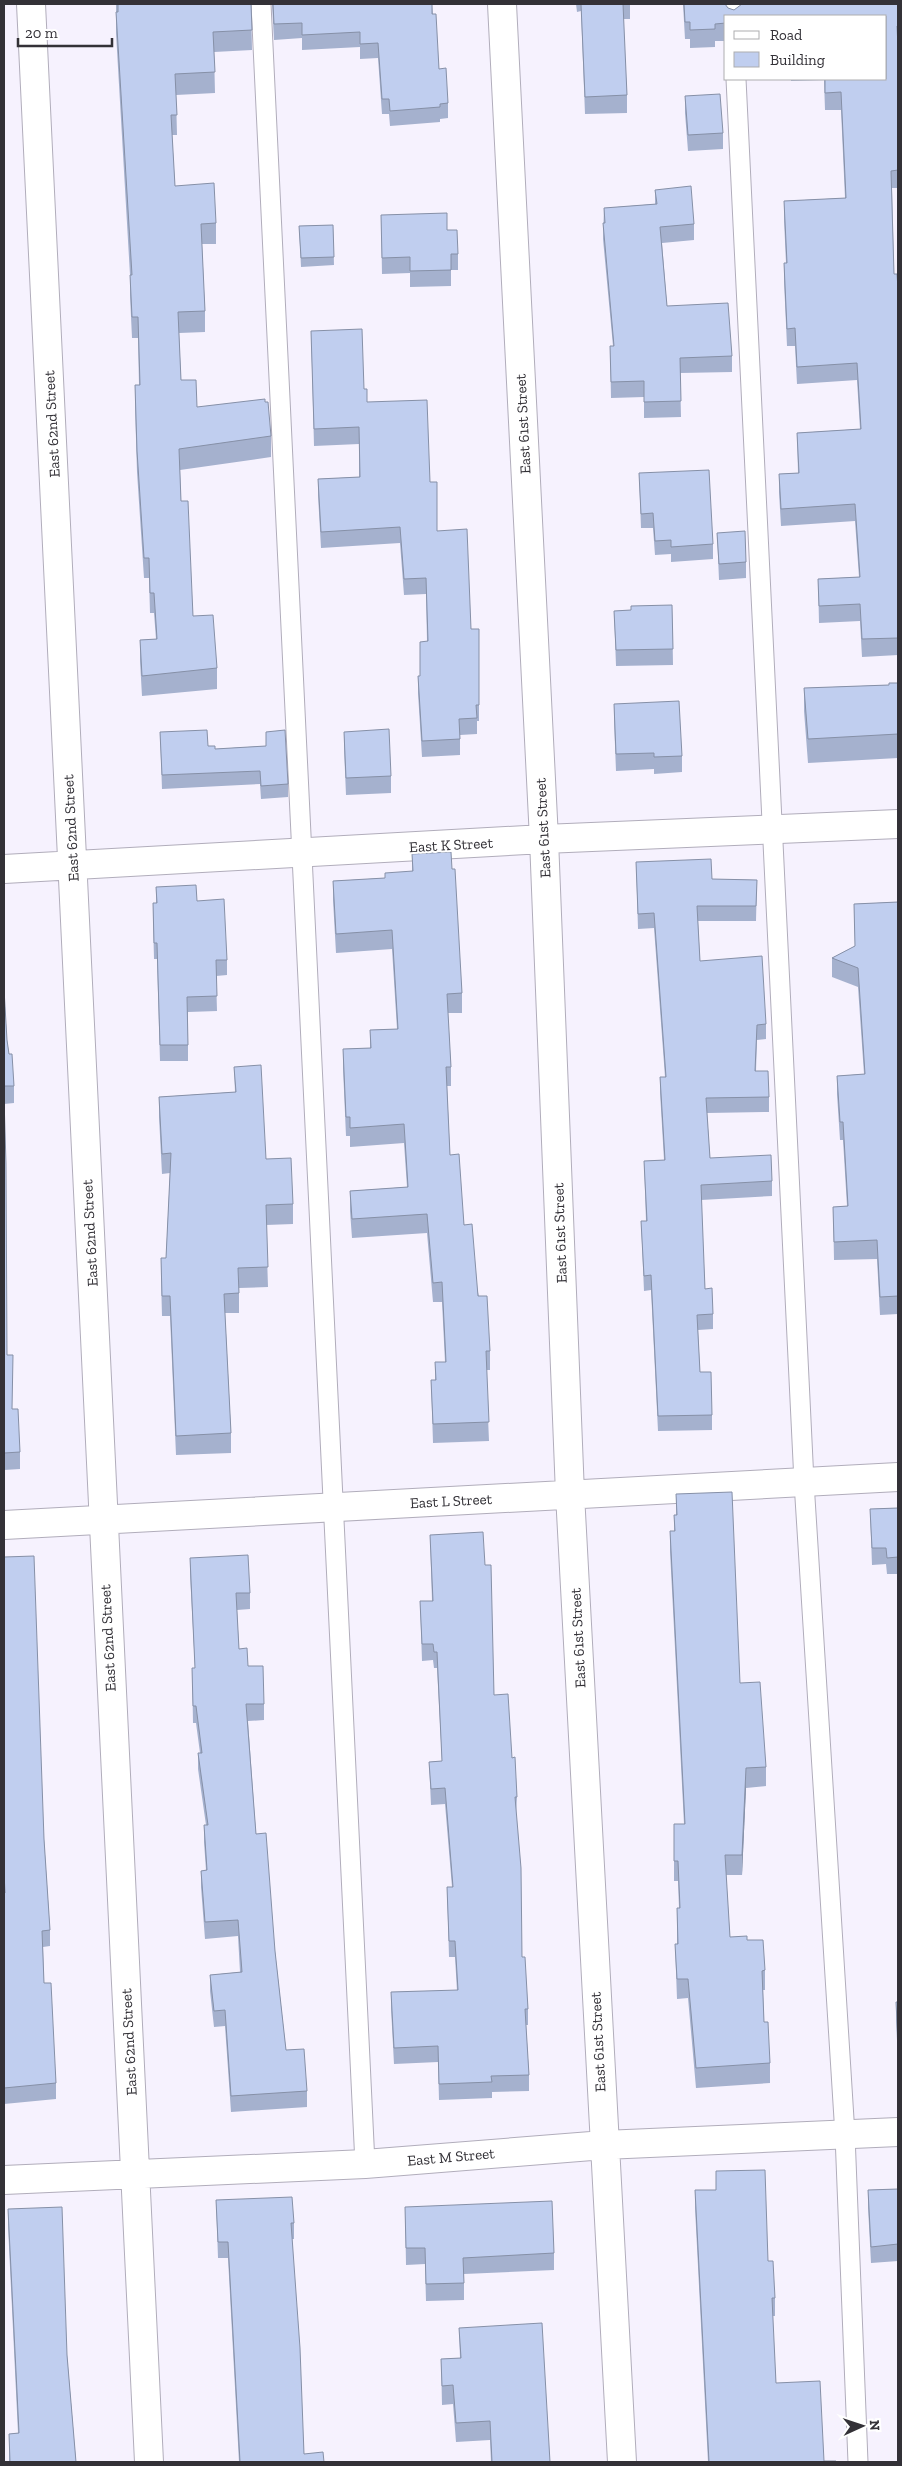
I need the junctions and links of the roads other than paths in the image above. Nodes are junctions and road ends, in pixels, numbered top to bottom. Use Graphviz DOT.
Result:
graph roads {
  1 [pos="31,4"];
  2 [pos="261,4"];
  3 [pos="502,4"];
  4 [pos="736,80"];
  5 [pos="898,824"];
  6 [pos="772,830"];
  7 [pos="544,840"];
  8 [pos="302,853"];
  9 [pos="73,866"];
  10 [pos="4,870"];
  11 [pos="898,1478"];
  12 [pos="804,1482"];
  13 [pos="570,1494"];
  14 [pos="333,1507"];
  15 [pos="102,1519"];
  16 [pos="4,1525"];
  17 [pos="898,2132"];
  18 [pos="845,2135"];
  19 [pos="604,2145"];
  20 [pos="365,2164"];
  21 [pos="136,2173"];
  22 [pos="4,2180"];
  23 [pos="148,2462"];
  24 [pos="622,2462"];
  25 [pos="858,2462"];
  1 -- 9 [label="street, East 62nd Street"];
  2 -- 8 [label="lane"];
  3 -- 7 [label="street, East 61st Street"];
  4 -- 6 [label="lane"];
  5 -- 6 [label="street, East K Street"];
  6 -- 7 [label="street, East K Street"];
  6 -- 12 [label="lane"];
  7 -- 8 [label="street, East K Street"];
  7 -- 13 [label="street, East 61st Street"];
  8 -- 9 [label="street, East K Street"];
  8 -- 14 [label="lane"];
  9 -- 10 [label="street, East K Street"];
  9 -- 15 [label="street, East 62nd Street"];
  11 -- 12 [label="street, East L Street"];
  12 -- 13 [label="street, East L Street"];
  12 -- 18 [label="lane"];
  13 -- 14 [label="street, East L Street"];
  13 -- 19 [label="street, East 61st Street"];
  14 -- 15 [label="street, East L Street"];
  14 -- 20 [label="lane"];
  15 -- 16 [label="street, East L Street"];
  15 -- 21 [label="street, East 62nd Street"];
  17 -- 18 [label="street, East M Street"];
  18 -- 19 [label="street, East M Street"];
  18 -- 25 [label="lane"];
  19 -- 20 [label="street, East M Street"];
  19 -- 24 [label="street, East 61st Street"];
  20 -- 21 [label="street, East M Street"];
  21 -- 22 [label="street, East M Street"];
  21 -- 23 [label="street, East 62nd Street"];
}
